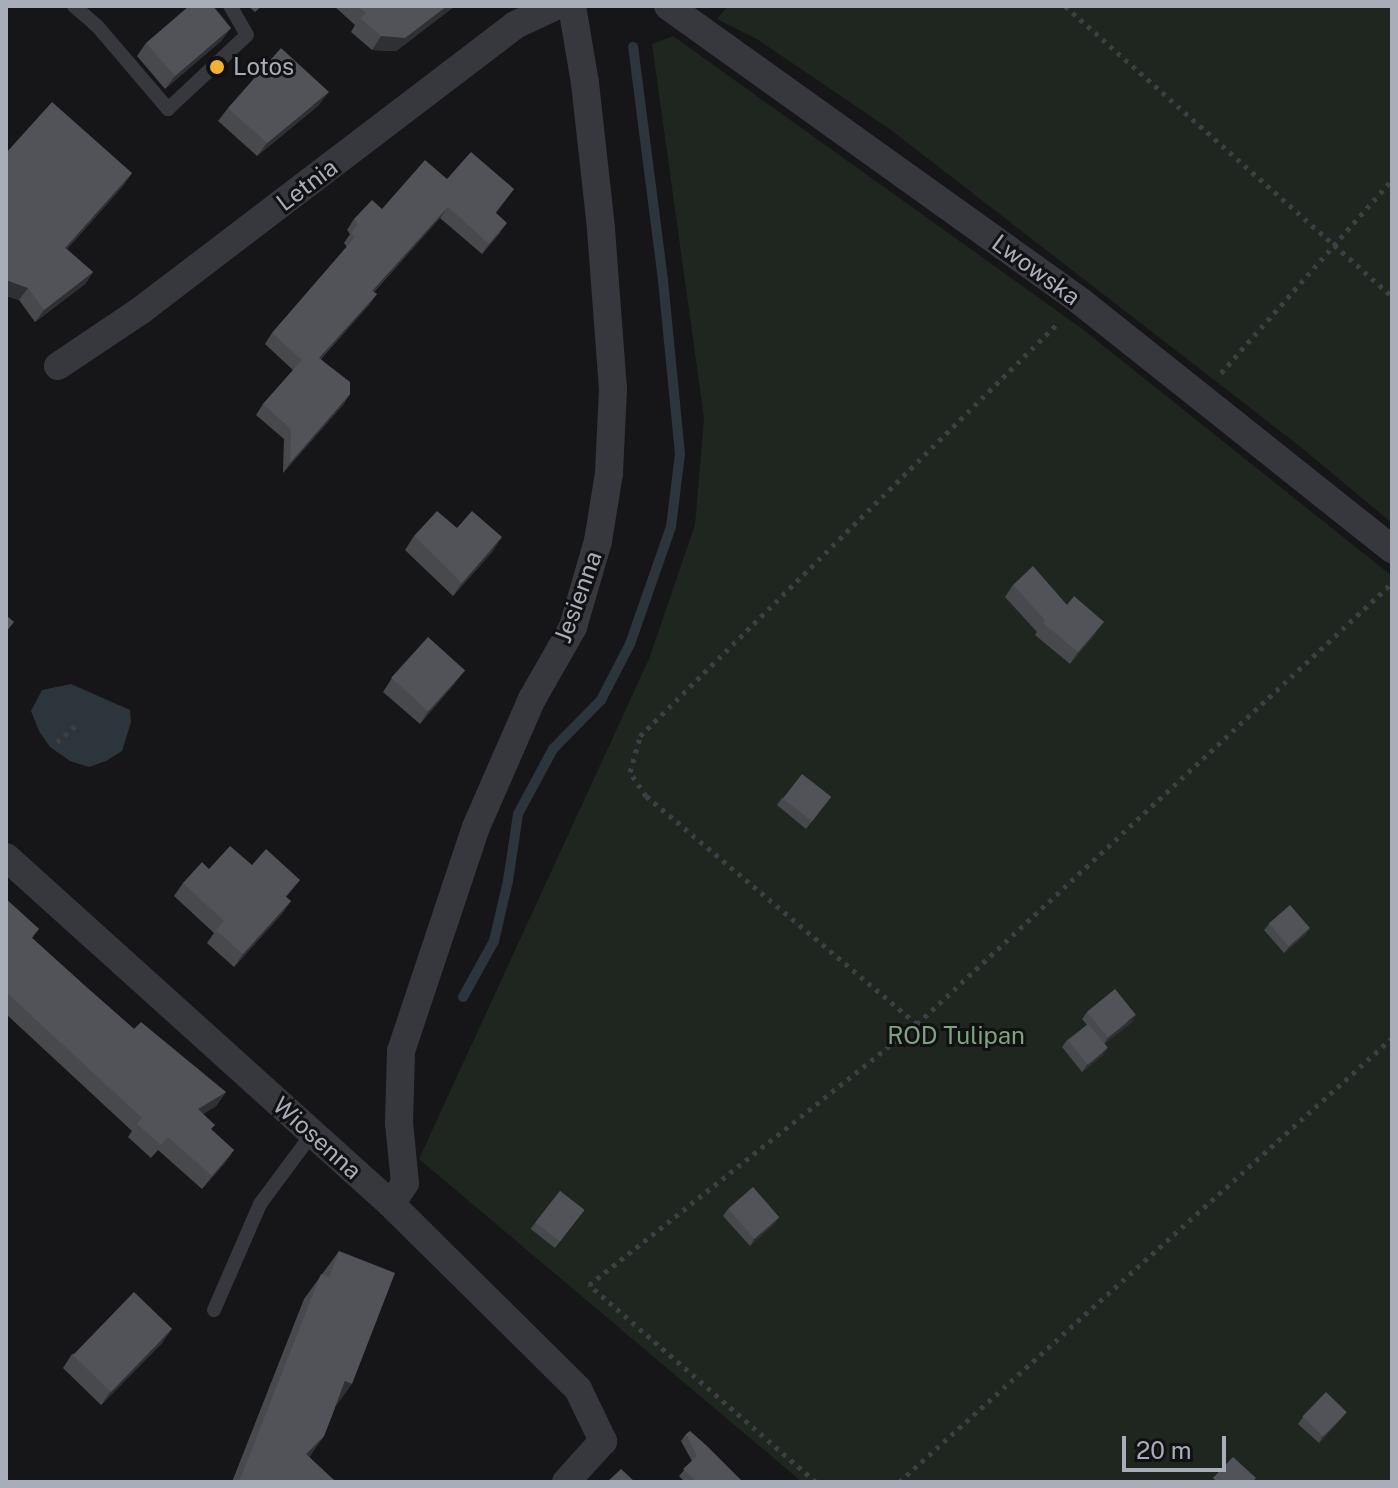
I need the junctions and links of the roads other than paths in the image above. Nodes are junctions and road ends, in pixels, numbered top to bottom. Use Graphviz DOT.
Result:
graph roads {
  1 [pos="74,6"];
  2 [pos="230,6"];
  3 [pos="556,6"];
  4 [pos="572,6"];
  5 [pos="668,6"];
  6 [pos="58,366"];
  7 [pos="1392,549"];
  8 [pos="6,857"];
  9 [pos="312,1134"];
  10 [pos="391,1204"];
  11 [pos="214,1310"];
  12 [pos="566,1482"];
  1 -- 2 [label="lane"];
  3 -- 6 [label="street, Letnia"];
  4 -- 10 [label="street, Jesienna"];
  5 -- 7 [label="street, Lwowska"];
  8 -- 9 [label="street, Wiosenna"];
  9 -- 10 [label="street, Wiosenna"];
  9 -- 11 [label="lane"];
  10 -- 12 [label="street, Wiosenna"];
}
